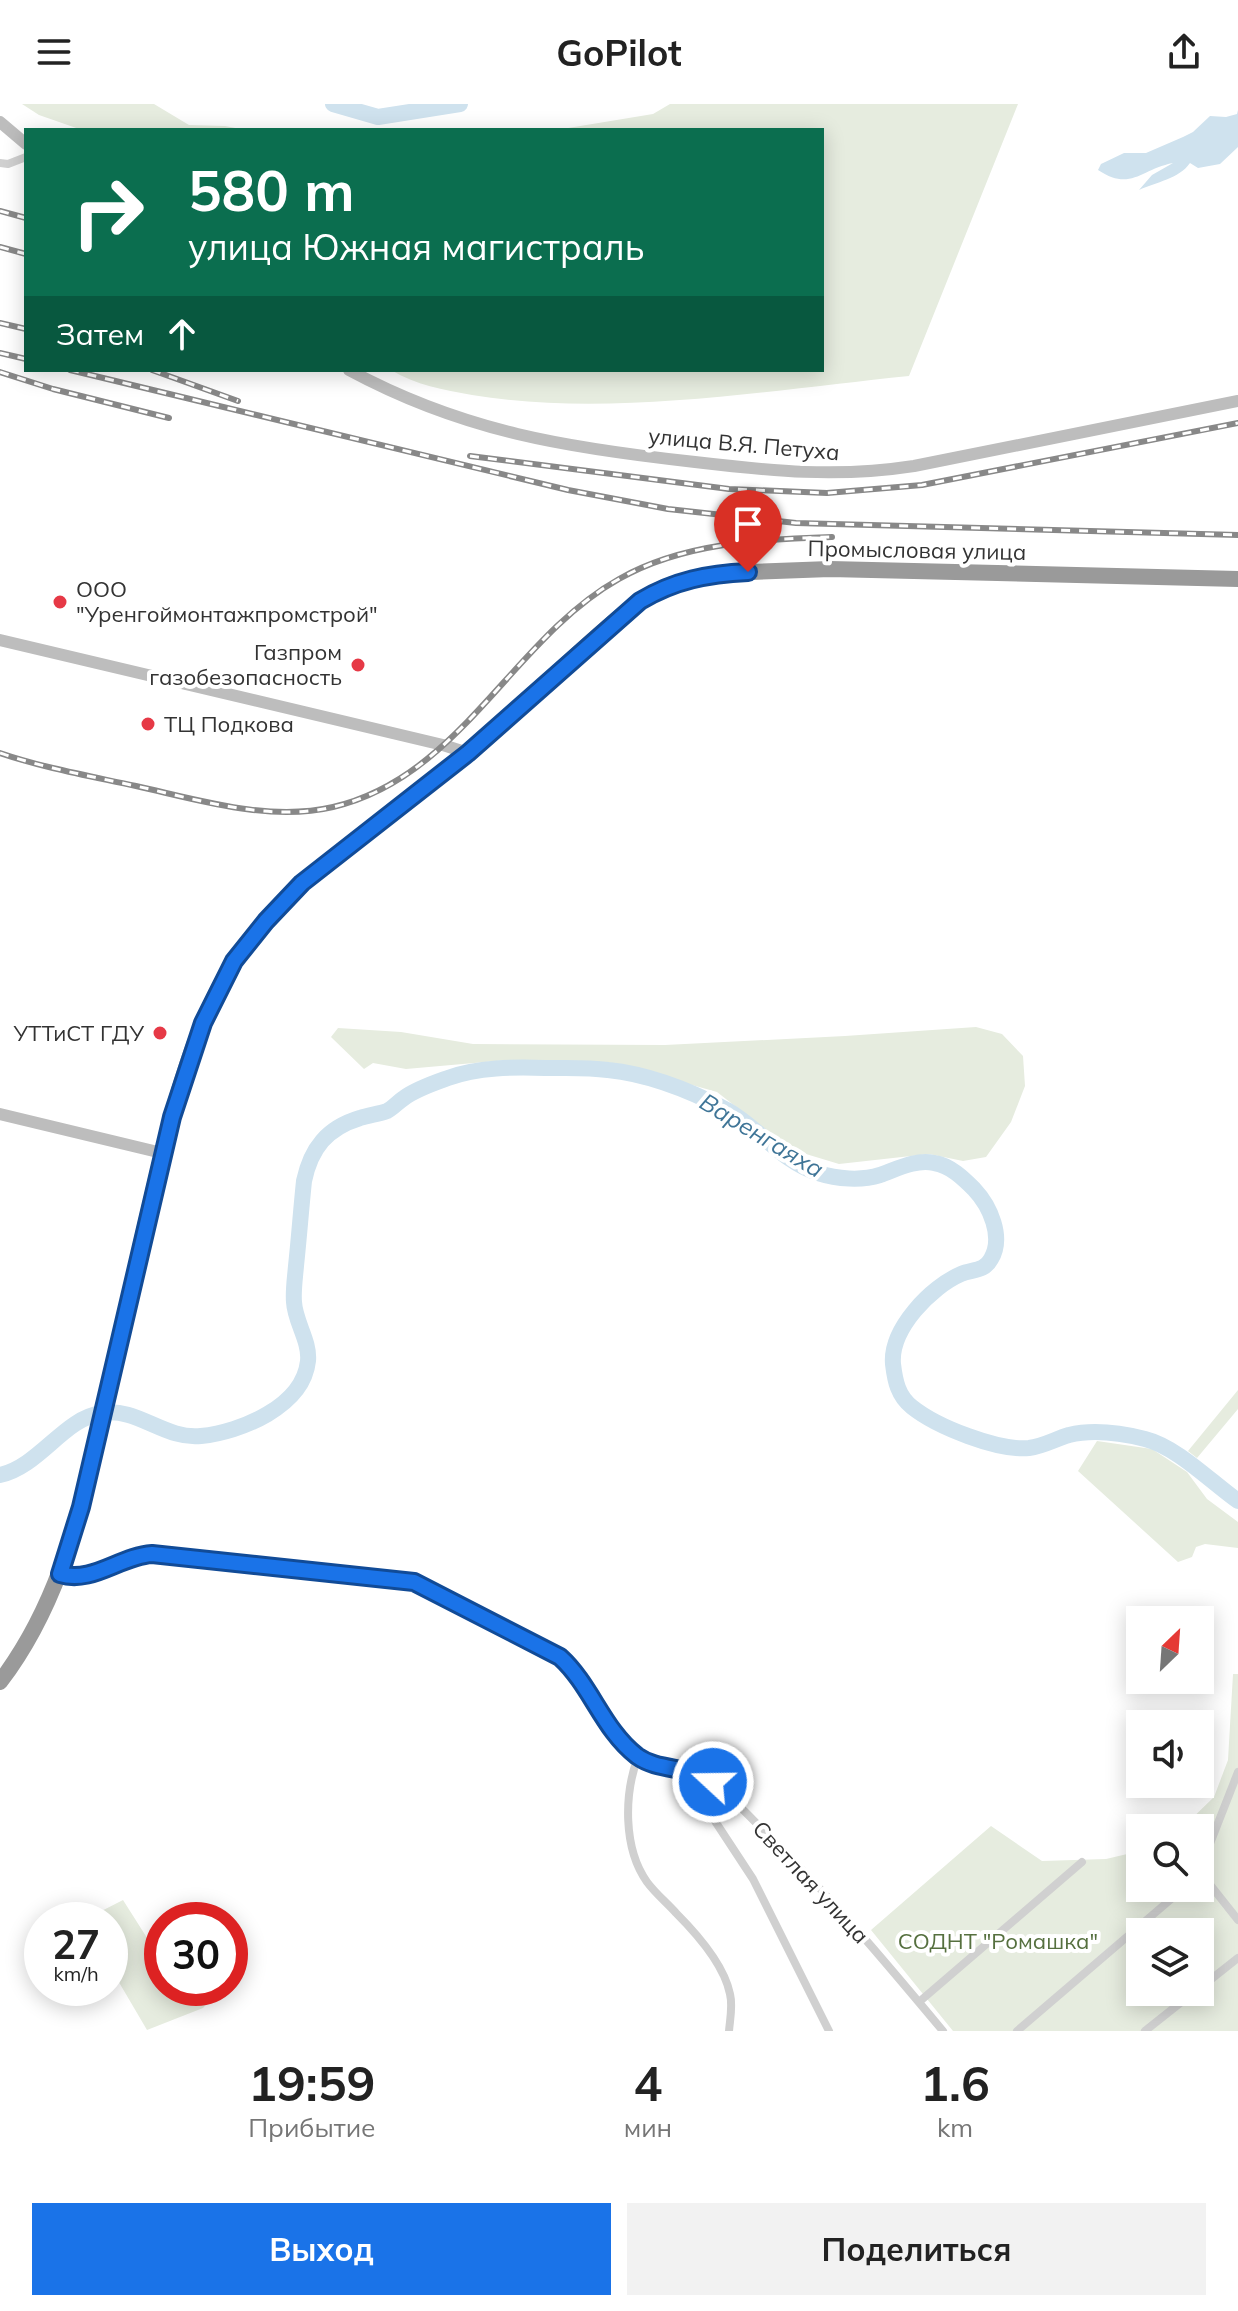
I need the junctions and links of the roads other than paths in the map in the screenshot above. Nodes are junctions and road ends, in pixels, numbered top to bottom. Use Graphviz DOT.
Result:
graph roads {
  1 [pos="0,122"];
  2 [pos="24,142"];
  3 [pos="24,158"];
  4 [pos="0,163"];
  5 [pos="353,372"];
  6 [pos="1238,401"];
  7 [pos="1238,579"];
  8 [pos="0,640"];
  9 [pos="468,753"];
  10 [pos="0,1114"];
  11 [pos="162,1153"];
  12 [pos="60,1574"];
  13 [pos="0,1682"];
  14 [pos="638,1757"];
  15 [pos="676,1768"];
  16 [pos="1238,1772"];
  17 [pos="1214,1834"];
  18 [pos="1082,1862"];
  19 [pos="1214,1888"];
  20 [pos="1168,1902"];
  21 [pos="1238,1920"];
  22 [pos="1238,1958"];
  23 [pos="1214,1977"];
  24 [pos="919,2002"];
  25 [pos="1176,2006"];
  26 [pos="729,2031"];
  27 [pos="829,2031"];
  28 [pos="943,2031"];
  29 [pos="1017,2031"];
  30 [pos="1145,2031"];
  1 -- 2 [label="street"];
  3 -- 4 [label="street"];
  5 -- 6 [label="street, улица В.Я. Петуха"];
  7 -- 9 [label="highway, Промысловая улица"];
  8 -- 9 [label="street"];
  9 -- 11 [label="highway, Промысловая улица"];
  10 -- 11 [label="street"];
  11 -- 12 [label="highway, Промысловая улица"];
  12 -- 13 [label="highway, Промысловая улица"];
  12 -- 14 [label="street"];
  14 -- 15 [label="street, Светлая улица"];
  14 -- 26 [label="street"];
  15 -- 24 [label="street, Светлая улица"];
  15 -- 27 [label="street"];
  16 -- 17 [label="street"];
  18 -- 24 [label="street"];
  19 -- 21 [label="street"];
  20 -- 29 [label="street"];
  22 -- 23 [label="street"];
  24 -- 28 [label="street, Светлая улица"];
  25 -- 30 [label="street"];
}
